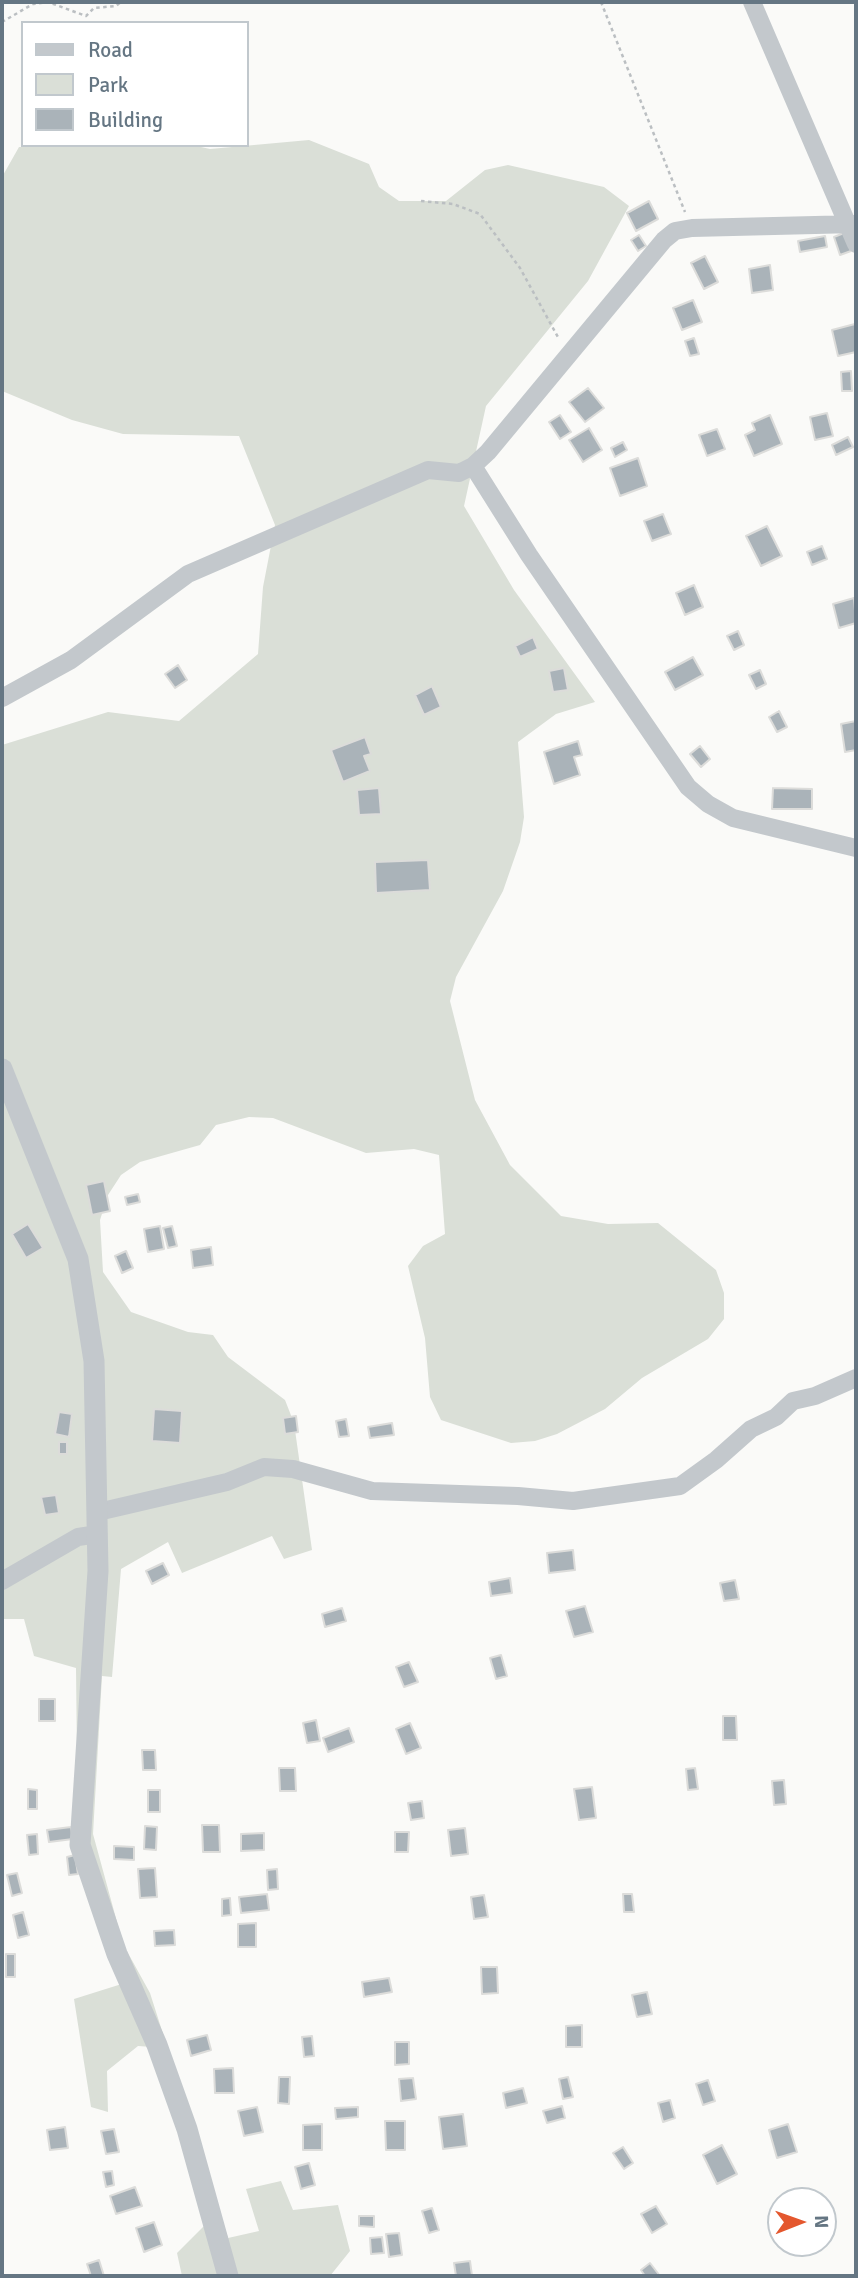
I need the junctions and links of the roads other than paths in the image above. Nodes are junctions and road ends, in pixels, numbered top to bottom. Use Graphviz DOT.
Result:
graph roads {
  1 [pos="752,2"];
  2 [pos="852,224"];
  3 [pos="856,244"];
  4 [pos="473,466"];
  5 [pos="2,698"];
  6 [pos="856,848"];
  7 [pos="2,1069"];
  8 [pos="856,1378"];
  9 [pos="98,1512"];
  10 [pos="98,1534"];
  11 [pos="2,1581"];
  12 [pos="228,2276"];
  1 -- 2 [label="street"];
  2 -- 3 [label="street"];
  2 -- 4 [label="street"];
  4 -- 5 [label="street"];
  4 -- 6 [label="street"];
  7 -- 9 [label="street"];
  8 -- 9 [label="street"];
  9 -- 10 [label="street"];
  10 -- 11 [label="street"];
  10 -- 12 [label="street"];
}
